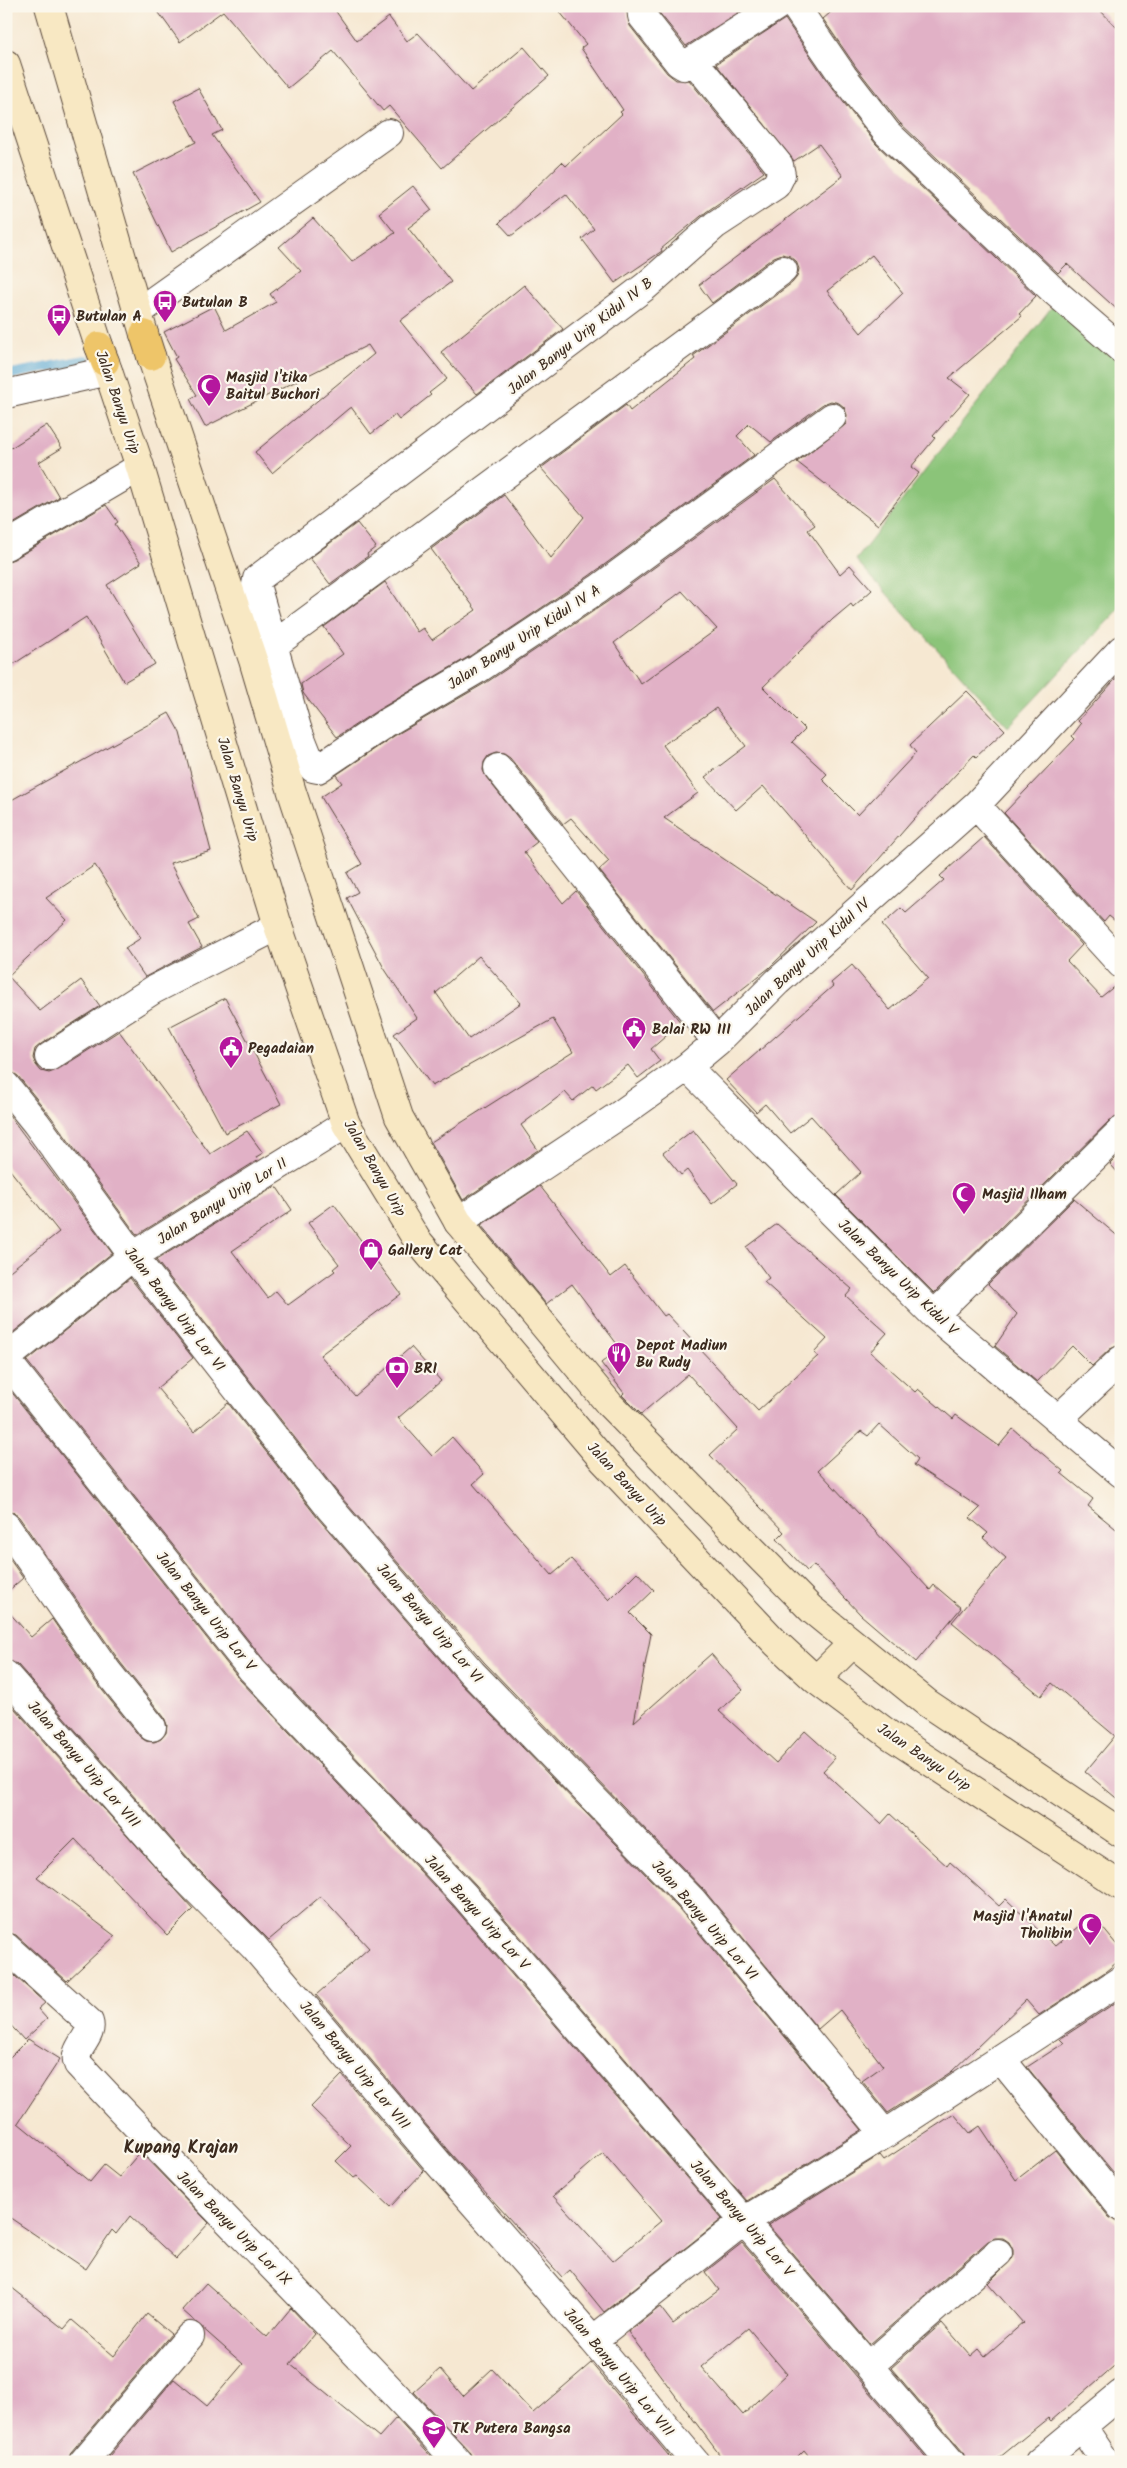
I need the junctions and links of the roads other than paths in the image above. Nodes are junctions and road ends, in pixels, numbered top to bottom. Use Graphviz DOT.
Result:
graph roads {
  1 [pos="49,6"];
  2 [pos="641,6"];
  3 [pos="777,6"];
  4 [pos="796,6"];
  5 [pos="693,60"];
  6 [pos="6,64"];
  7 [pos="390,133"];
  8 [pos="783,270"];
  9 [pos="144,334"];
  10 [pos="1121,349"];
  11 [pos="104,360"];
  12 [pos="6,394"];
  13 [pos="832,417"];
  14 [pos="140,467"];
  15 [pos="6,546"];
  16 [pos="257,579"];
  17 [pos="1121,650"];
  18 [pos="263,653"];
  19 [pos="498,768"];
  20 [pos="976,805"];
  21 [pos="278,926"];
  22 [pos="1121,964"];
  23 [pos="716,1042"];
  24 [pos="49,1057"];
  25 [pos="687,1067"];
  26 [pos="6,1086"];
  27 [pos="346,1124"];
  28 [pos="1121,1130"];
  29 [pos="458,1222"];
  30 [pos="133,1256"];
  31 [pos="934,1315"];
  32 [pos="6,1359"];
  33 [pos="1121,1360"];
  34 [pos="1057,1420"];
  35 [pos="1121,1473"];
  36 [pos="6,1526"];
  37 [pos="852,1644"];
  38 [pos="6,1675"];
  39 [pos="816,1680"];
  40 [pos="152,1727"];
  41 [pos="1121,1832"];
  42 [pos="1121,1886"];
  43 [pos="6,1947"];
  44 [pos="1121,1980"];
  45 [pos="1002,2059"];
  46 [pos="885,2134"];
  47 [pos="1121,2207"];
  48 [pos="744,2221"];
  49 [pos="998,2253"];
  50 [pos="190,2336"];
  51 [pos="594,2340"];
  52 [pos="869,2366"];
  53 [pos="1121,2394"];
  54 [pos="1082,2426"];
  55 [pos="83,2462"];
  56 [pos="458,2462"];
  57 [pos="695,2462"];
  58 [pos="952,2462"];
  59 [pos="1039,2462"];
  60 [pos="1106,2462"];
  1 -- 9 [label="main road"];
  2 -- 5 [label="street"];
  3 -- 5 [label="street"];
  4 -- 10 [label="street"];
  5 -- 16 [label="street, Jalan Banyu Urip Kidul IV B"];
  6 -- 11 [label="main road, Jalan Banyu Urip"];
  7 -- 9 [label="street"];
  8 -- 18 [label="street"];
  9 -- 18 [label="main road"];
  11 -- 12 [label="street"];
  11 -- 14 [label="main road, Jalan Banyu Urip"];
  13 -- 18 [label="street, Jalan Banyu Urip Kidul IV A"];
  14 -- 15 [label="street"];
  14 -- 21 [label="main road, Jalan Banyu Urip"];
  16 -- 18 [label="street, Jalan Banyu Urip Kidul IV A"];
  17 -- 20 [label="street, Jalan Banyu Urip Kidul IV"];
  18 -- 29 [label="main road"];
  19 -- 23 [label="street"];
  20 -- 22 [label="street"];
  20 -- 23 [label="street, Jalan Banyu Urip Kidul IV"];
  21 -- 24 [label="street"];
  21 -- 27 [label="main road, Jalan Banyu Urip"];
  23 -- 25 [label="street, Jalan Banyu Urip Kidul IV"];
  25 -- 29 [label="street, Jalan Banyu Urip Kidul IV"];
  25 -- 31 [label="street, Jalan Banyu Urip Kidul V"];
  26 -- 30 [label="street, Jalan Banyu Urip Lor VI"];
  27 -- 30 [label="street, Jalan Banyu Urip Lor II"];
  27 -- 39 [label="main road, Jalan Banyu Urip"];
  28 -- 31 [label="street"];
  29 -- 37 [label="main road"];
  30 -- 32 [label="street, Jalan Banyu Urip Lor II"];
  30 -- 46 [label="street, Jalan Banyu Urip Lor VI"];
  31 -- 34 [label="street, Jalan Banyu Urip Kidul V"];
  32 -- 48 [label="street, Jalan Banyu Urip Lor V"];
  33 -- 34 [label="street"];
  34 -- 35 [label="street, Jalan Banyu Urip Kidul V"];
  36 -- 40 [label="street"];
  37 -- 39 [label="main road"];
  37 -- 41 [label="main road"];
  38 -- 51 [label="street, Jalan Banyu Urip Lor VIII"];
  39 -- 42 [label="main road, Jalan Banyu Urip"];
  43 -- 56 [label="street, Jalan Banyu Urip Lor IX"];
  44 -- 45 [label="street"];
  45 -- 46 [label="street"];
  45 -- 47 [label="street"];
  46 -- 48 [label="street"];
  48 -- 51 [label="street"];
  48 -- 52 [label="street, Jalan Banyu Urip Lor V"];
  49 -- 52 [label="street"];
  50 -- 55 [label="street"];
  51 -- 57 [label="street, Jalan Banyu Urip Lor VIII"];
  52 -- 58 [label="street, Jalan Banyu Urip Lor V"];
  53 -- 54 [label="street"];
  54 -- 59 [label="street"];
  54 -- 60 [label="street"];
}
